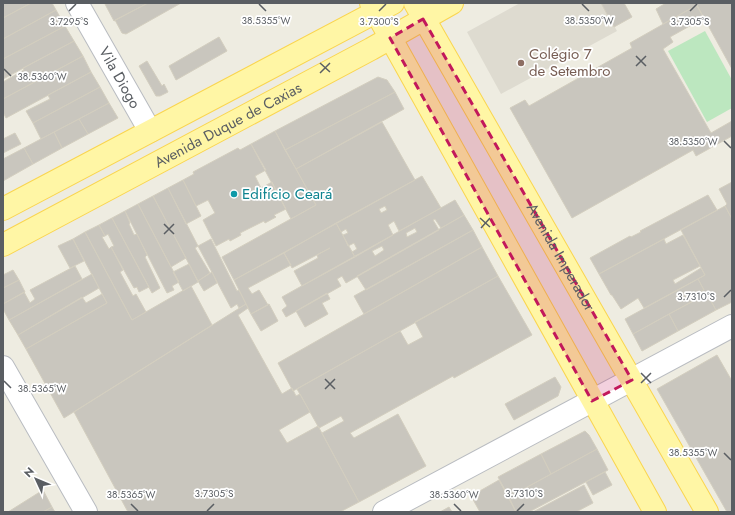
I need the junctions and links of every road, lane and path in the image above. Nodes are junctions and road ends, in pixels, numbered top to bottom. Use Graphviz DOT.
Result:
graph roads {
  1 [pos="77,3"];
  2 [pos="452,3"];
  3 [pos="380,6"];
  4 [pos="419,11"];
  5 [pos="390,38"];
  6 [pos="150,131"];
  7 [pos="3,209"];
  8 [pos="3,245"];
  9 [pos="732,326"];
  10 [pos="3,367"];
  11 [pos="632,380"];
  12 [pos="592,401"];
  13 [pos="86,512"];
  14 [pos="384,512"];
  15 [pos="655,512"];
  16 [pos="707,512"];
  1 -- 6 [label="street, Vila Diogo"];
  2 -- 4 [label="main road, Avenida Duque de Caxias"];
  3 -- 5 [label="main road"];
  3 -- 6 [label="main road, Avenida Duque de Caxias"];
  4 -- 5 [label="main road, Avenida Duque de Caxias"];
  4 -- 11 [label="main road, Avenida Imperador"];
  5 -- 8 [label="main road, Avenida Duque de Caxias"];
  5 -- 12 [label="main road"];
  6 -- 7 [label="main road, Avenida Duque de Caxias"];
  9 -- 11 [label="street"];
  10 -- 13 [label="street"];
  11 -- 12 [label="street"];
  11 -- 16 [label="main road, Avenida Imperador"];
  12 -- 14 [label="street"];
  12 -- 15 [label="main road"];
}
